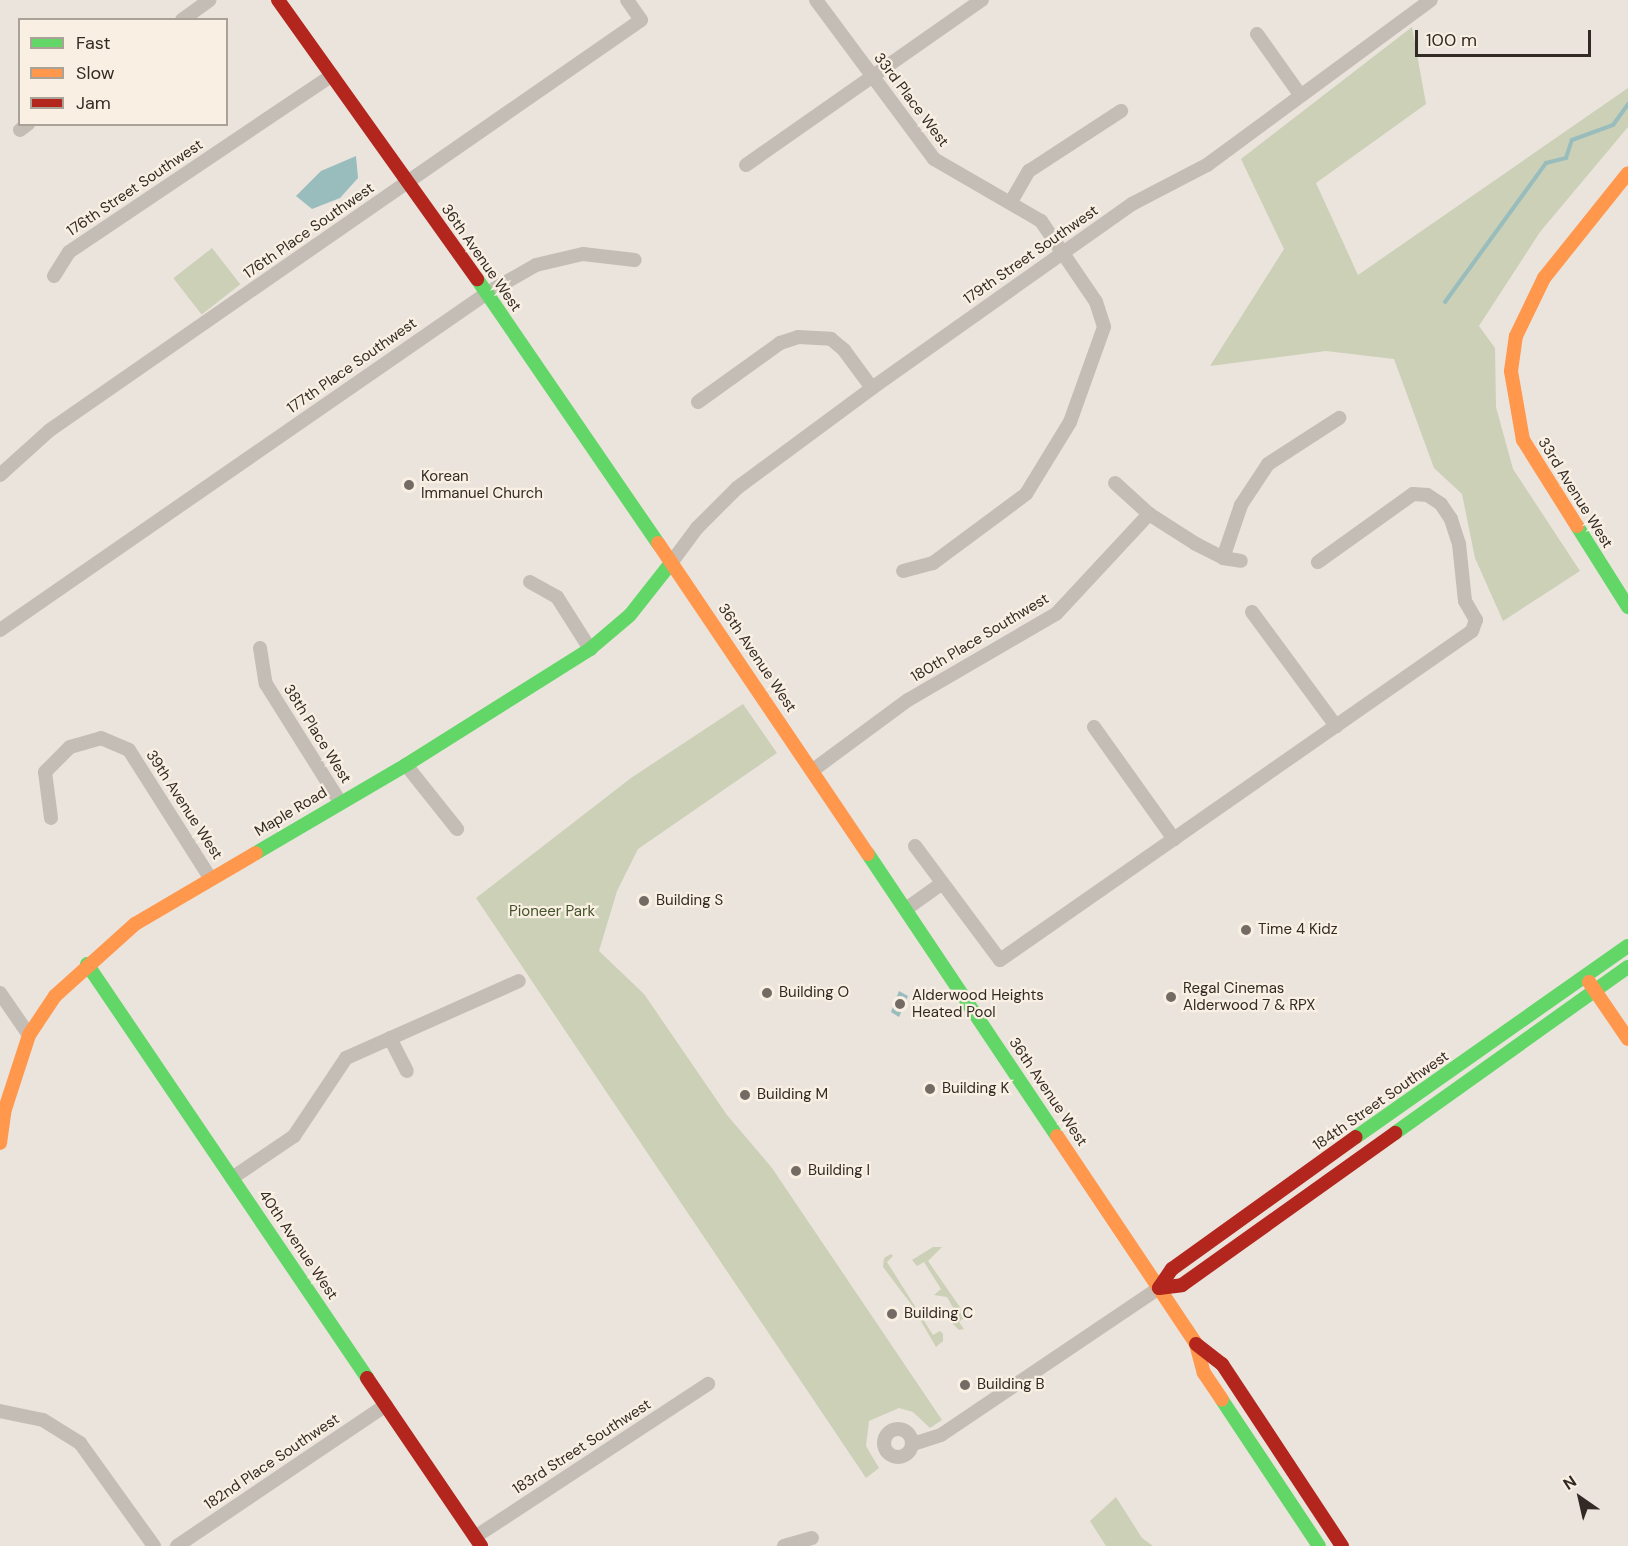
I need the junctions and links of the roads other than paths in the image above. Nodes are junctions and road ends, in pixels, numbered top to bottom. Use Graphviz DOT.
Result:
graph roads {
  1 [pos="210,0"];
  2 [pos="279,0"];
  3 [pos="627,0"];
  4 [pos="816,0"];
  5 [pos="982,0"];
  6 [pos="1426,1"];
  7 [pos="185,18"];
  8 [pos="1257,34"];
  9 [pos="332,75"];
  10 [pos="873,79"];
  11 [pos="1299,93"];
  12 [pos="1120,111"];
  13 [pos="746,165"];
  14 [pos="1628,173"];
  15 [pos="408,183"];
  16 [pos="1012,200"];
  17 [pos="1065,251"];
  18 [pos="635,260"];
  19 [pos="54,276"];
  20 [pos="487,293"];
  21 [pos="872,388"];
  22 [pos="698,402"];
  23 [pos="1339,418"];
  24 [pos="0,475"];
  25 [pos="1115,483"];
  26 [pos="1149,514"];
  27 [pos="1223,558"];
  28 [pos="1241,561"];
  29 [pos="1318,562"];
  30 [pos="671,563"];
  31 [pos="903,571"];
  32 [pos="530,582"];
  33 [pos="1628,607"];
  34 [pos="1252,612"];
  35 [pos="0,630"];
  36 [pos="260,648"];
  37 [pos="590,649"];
  38 [pos="1336,726"];
  39 [pos="1094,728"];
  40 [pos="406,765"];
  41 [pos="813,770"];
  42 [pos="340,802"];
  43 [pos="51,818"];
  44 [pos="457,829"];
  45 [pos="1174,838"];
  46 [pos="915,846"];
  47 [pos="211,879"];
  48 [pos="941,884"];
  49 [pos="906,909"];
  50 [pos="1628,946"];
  51 [pos="87,964"];
  52 [pos="1628,967"];
  53 [pos="1585,978"];
  54 [pos="519,981"];
  55 [pos="1595,990"];
  56 [pos="0,993"];
  57 [pos="28,1035"];
  58 [pos="390,1038"];
  59 [pos="1628,1039"];
  60 [pos="407,1071"];
  61 [pos="1451,1093"];
  62 [pos="0,1143"];
  63 [pos="1346,1146"];
  64 [pos="232,1178"];
  65 [pos="1295,1205"];
  66 [pos="1159,1288"];
  67 [pos="1196,1344"];
  68 [pos="708,1384"];
  69 [pos="386,1405"];
  70 [pos="0,1411"];
  71 [pos="913,1444"];
  72 [pos="812,1538"];
  73 [pos="478,1541"];
  74 [pos="154,1546"];
  75 [pos="177,1546"];
  76 [pos="784,1546"];
  77 [pos="1319,1546"];
  78 [pos="1342,1546"];
  1 -- 7 [label="street"];
  2 -- 9 [label="main road, 36th Avenue West"];
  3 -- 15 [label="street, 176th Place Southwest"];
  4 -- 10 [label="street, 33rd Place West"];
  5 -- 10 [label="street"];
  6 -- 11 [label="street, 179th Street Southwest"];
  8 -- 11 [label="street"];
  9 -- 15 [label="main road, 36th Avenue West"];
  9 -- 19 [label="street, 176th Street Southwest"];
  10 -- 13 [label="street"];
  10 -- 16 [label="street, 33rd Place West"];
  11 -- 17 [label="street, 179th Street Southwest"];
  12 -- 16 [label="street"];
  14 -- 33 [label="main road, 33rd Avenue West"];
  15 -- 20 [label="main road, 36th Avenue West"];
  15 -- 24 [label="street, 176th Place Southwest"];
  16 -- 17 [label="street, 33rd Place West"];
  17 -- 21 [label="street, 179th Street Southwest"];
  17 -- 31 [label="street, 33rd Place West"];
  18 -- 20 [label="street, 177th Place Southwest"];
  20 -- 30 [label="main road, 36th Avenue West"];
  20 -- 35 [label="street, 177th Place Southwest"];
  21 -- 22 [label="street"];
  21 -- 30 [label="street, 179th Street Southwest"];
  23 -- 27 [label="street"];
  25 -- 26 [label="street"];
  26 -- 27 [label="street"];
  26 -- 41 [label="street, 180th Place Southwest"];
  27 -- 28 [label="street"];
  29 -- 38 [label="street"];
  30 -- 37 [label="main road, Maple Road"];
  30 -- 41 [label="main road, 36th Avenue West"];
  32 -- 37 [label="street"];
  34 -- 38 [label="street"];
  36 -- 42 [label="street, 38th Place West"];
  37 -- 40 [label="main road, Maple Road"];
  38 -- 45 [label="street"];
  39 -- 45 [label="street"];
  40 -- 42 [label="main road, Maple Road"];
  40 -- 44 [label="street"];
  41 -- 49 [label="main road, 36th Avenue West"];
  42 -- 47 [label="main road, Maple Road"];
  43 -- 47 [label="street, 39th Avenue West"];
  45 -- 48 [label="street"];
  46 -- 48 [label="street"];
  47 -- 51 [label="main road, Maple Road"];
  48 -- 49 [label="street"];
  49 -- 66 [label="main road, 36th Avenue West"];
  50 -- 53 [label="main road, 184th Street Southwest"];
  51 -- 57 [label="main road, Maple Road"];
  51 -- 64 [label="main road, 40th Avenue West"];
  52 -- 55 [label="main road, 184th Street Southwest"];
  53 -- 55 [label="main road"];
  53 -- 63 [label="main road, 184th Street Southwest"];
  54 -- 58 [label="street"];
  55 -- 59 [label="main road"];
  55 -- 61 [label="main road, 184th Street Southwest"];
  56 -- 57 [label="street"];
  57 -- 62 [label="main road, Maple Road"];
  58 -- 60 [label="street"];
  58 -- 64 [label="street"];
  61 -- 63 [label="main road"];
  61 -- 65 [label="main road, 184th Street Southwest"];
  63 -- 65 [label="main road"];
  63 -- 66 [label="main road, 184th Street Southwest"];
  64 -- 69 [label="main road, 40th Avenue West"];
  65 -- 66 [label="main road, 184th Street Southwest"];
  66 -- 67 [label="main road, 36th Avenue West"];
  66 -- 71 [label="street, 184th Street Southwest"];
  67 -- 77 [label="main road, 36th Avenue West"];
  67 -- 78 [label="main road, 36th Avenue West"];
  68 -- 73 [label="street, 183rd Street Southwest"];
  69 -- 73 [label="main road, 40th Avenue West"];
  69 -- 75 [label="street, 182nd Place Southwest"];
  70 -- 74 [label="street"];
  72 -- 76 [label="street"];
}
